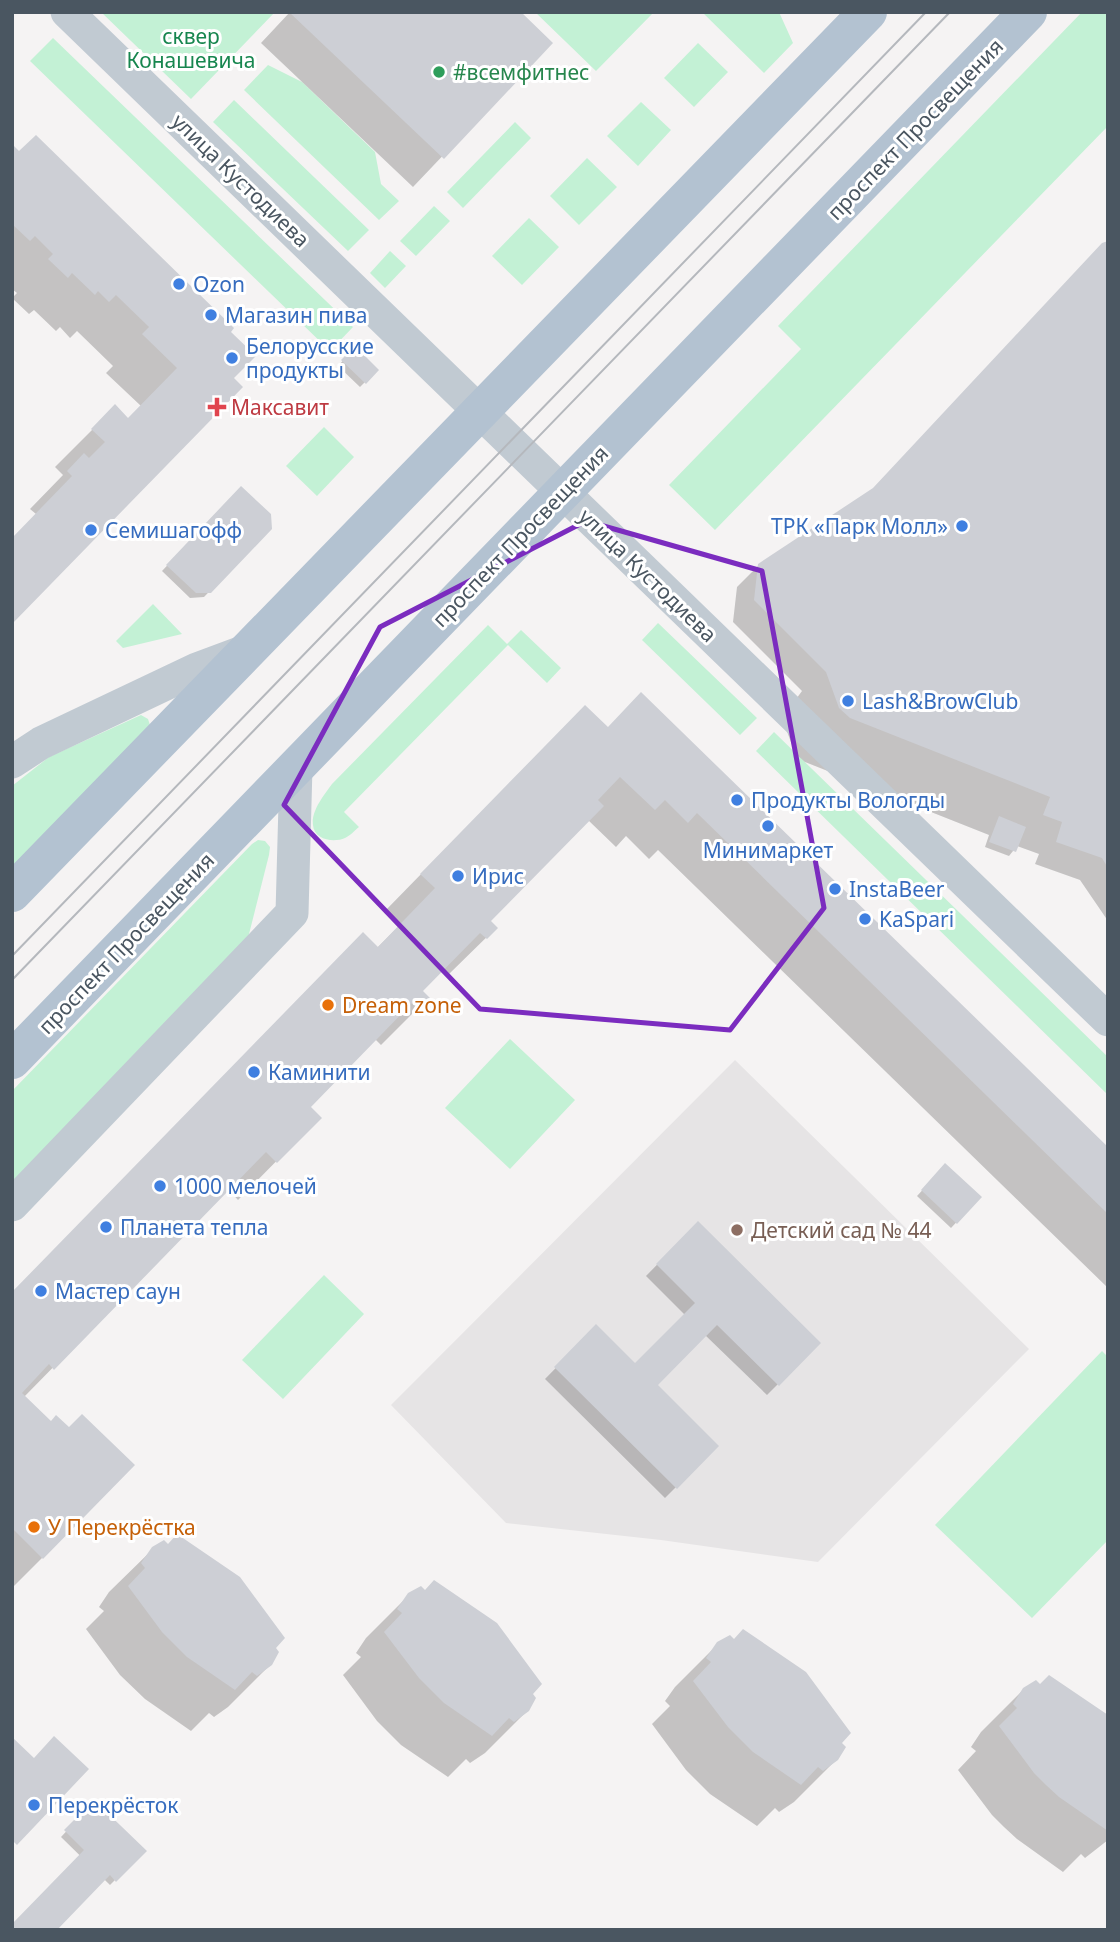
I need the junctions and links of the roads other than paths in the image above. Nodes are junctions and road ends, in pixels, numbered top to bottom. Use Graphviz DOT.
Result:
graph roads {
  1 [pos="67,12"];
  2 [pos="868,12"];
  3 [pos="1028,12"];
  4 [pos="479,411"];
  5 [pos="562,492"];
  6 [pos="248,650"];
  7 [pos="12,762"];
  8 [pos="296,767"];
  9 [pos="12,893"];
  10 [pos="1108,1020"];
  11 [pos="12,1060"];
  12 [pos="12,1205"];
  1 -- 4 [label="street, улица Кустодиева"];
  2 -- 4 [label="main road"];
  3 -- 5 [label="main road, проспект Просвещения"];
  4 -- 5 [label="street, улица Кустодиева"];
  4 -- 6 [label="main road"];
  5 -- 8 [label="main road, проспект Просвещения"];
  5 -- 10 [label="street, улица Кустодиева"];
  6 -- 7 [label="street"];
  6 -- 9 [label="main road"];
  8 -- 11 [label="main road, проспект Просвещения"];
  8 -- 12 [label="street"];
}
